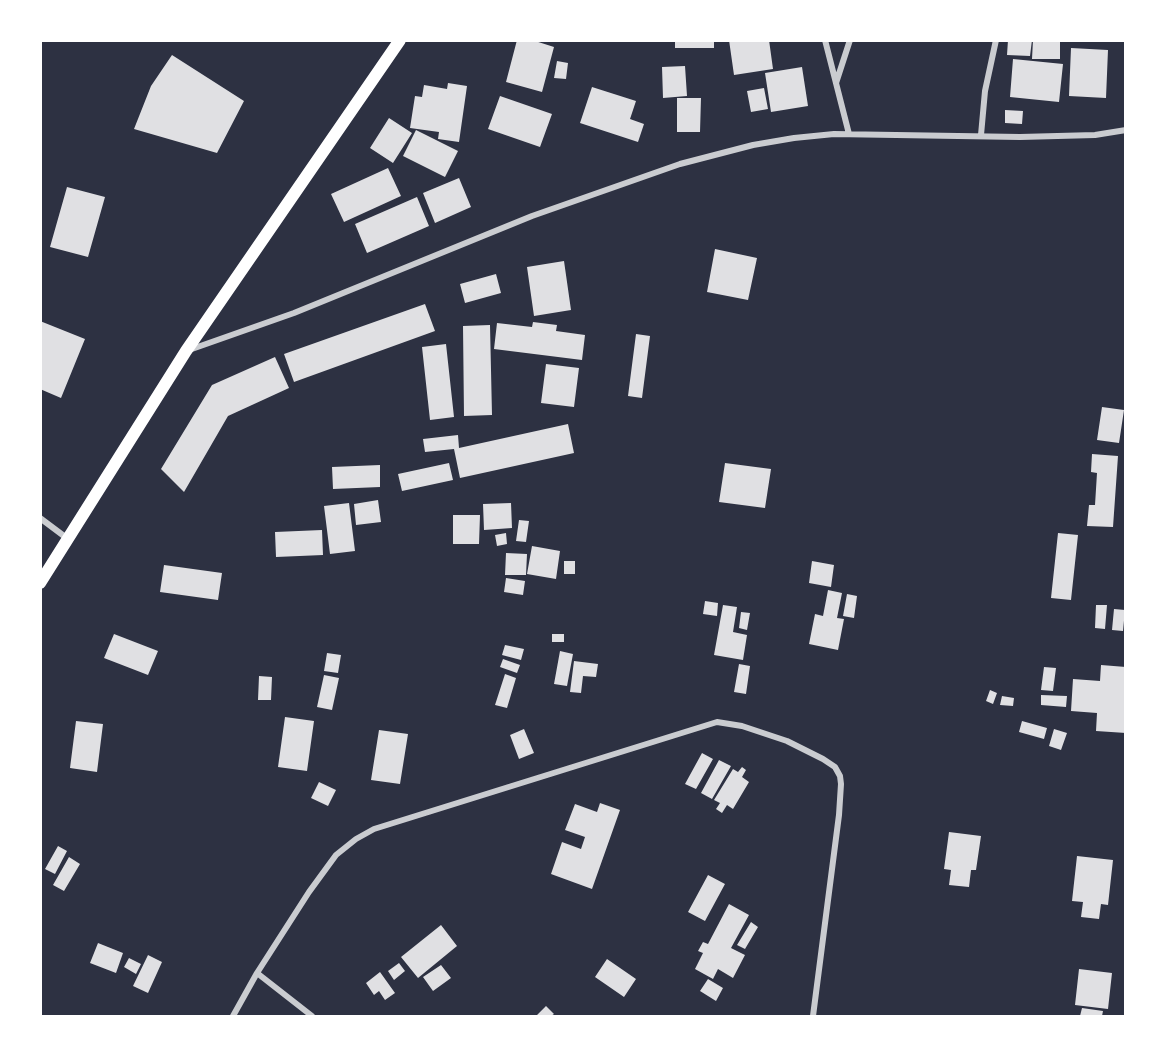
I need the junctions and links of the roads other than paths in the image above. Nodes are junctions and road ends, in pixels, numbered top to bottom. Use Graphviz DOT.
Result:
graph roads {
  1 [pos="400,40"];
  2 [pos="825,40"];
  3 [pos="850,40"];
  4 [pos="996,40"];
  5 [pos="836,84"];
  6 [pos="1125,130"];
  7 [pos="849,134"];
  8 [pos="981,135"];
  9 [pos="186,351"];
  10 [pos="40,518"];
  11 [pos="68,539"];
  12 [pos="40,583"];
  13 [pos="257,973"];
  14 [pos="233,1017"];
  15 [pos="312,1017"];
  16 [pos="813,1017"];
  1 -- 9 [label="main road"];
  2 -- 5 [label="street"];
  3 -- 5 [label="street"];
  4 -- 8 [label="street"];
  5 -- 7 [label="street"];
  6 -- 8 [label="street"];
  7 -- 8 [label="street"];
  7 -- 9 [label="street"];
  9 -- 11 [label="main road"];
  10 -- 11 [label="street"];
  11 -- 12 [label="main road"];
  13 -- 14 [label="street"];
  13 -- 15 [label="street"];
  13 -- 16 [label="street"];
}
